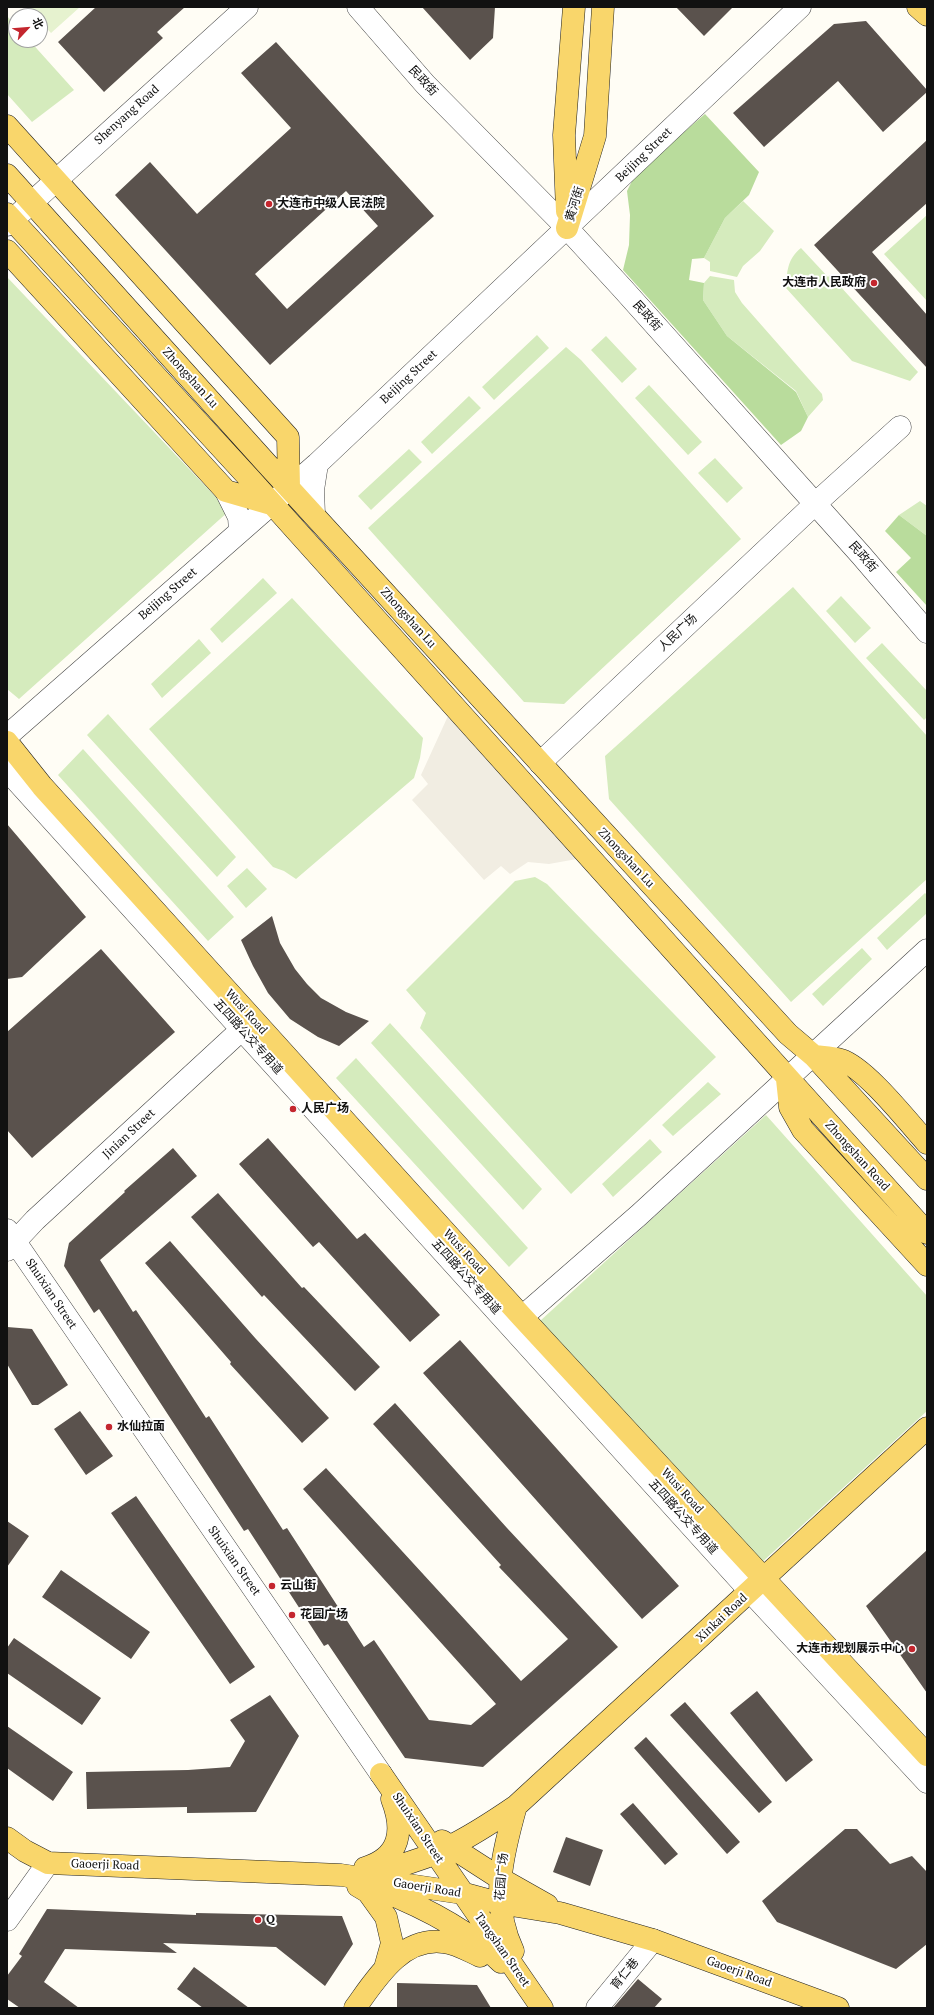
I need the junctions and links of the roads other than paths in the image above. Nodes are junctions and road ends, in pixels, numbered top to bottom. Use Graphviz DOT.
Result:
graph roads {
  1 [pos="247,7"];
  2 [pos="358,7"];
  3 [pos="574,7"];
  4 [pos="603,7"];
  5 [pos="800,7"];
  6 [pos="918,7"];
  7 [pos="927,15"];
  8 [pos="7,126"];
  9 [pos="7,175"];
  10 [pos="56,180"];
  11 [pos="30,202"];
  12 [pos="9,220"];
  13 [pos="567,228"];
  14 [pos="7,251"];
  15 [pos="900,427"];
  16 [pos="317,464"];
  17 [pos="289,488"];
  18 [pos="226,491"];
  19 [pos="271,504"];
  20 [pos="816,504"];
  21 [pos="314,515"];
  22 [pos="240,531"];
  23 [pos="927,632"];
  24 [pos="7,736"];
  25 [pos="7,742"];
  26 [pos="540,763"];
  27 [pos="7,770"];
  28 [pos="927,950"];
  29 [pos="247,1025"];
  30 [pos="814,1056"];
  31 [pos="787,1079"];
  32 [pos="927,1143"];
  33 [pos="927,1179"];
  34 [pos="927,1233"];
  35 [pos="10,1240"];
  36 [pos="927,1265"];
  37 [pos="522,1317"];
  38 [pos="927,1428"];
  39 [pos="757,1586"];
  40 [pos="927,1755"];
  41 [pos="381,1774"];
  42 [pos="927,1782"];
  43 [pos="516,1806"];
  44 [pos="7,1838"];
  45 [pos="444,1850"];
  46 [pos="48,1863"];
  47 [pos="341,1875"];
  48 [pos="501,1879"];
  49 [pos="462,1893"];
  50 [pos="499,1903"];
  51 [pos="560,1912"];
  52 [pos="7,1920"];
  53 [pos="653,1940"];
  54 [pos="384,1968"];
  55 [pos="536,1999"];
  56 [pos="355,2008"];
  57 [pos="597,2008"];
  58 [pos="838,2008"];
  1 -- 10 [label="street, Shenyang Road"];
  2 -- 13 [label="street, 民政街"];
  3 -- 13 [label="main road, 黄河街"];
  4 -- 13 [label="main road, 黄河街"];
  5 -- 13 [label="street, Beijing Street"];
  6 -- 7 [label="main road"];
  8 -- 10 [label="main road"];
  9 -- 11 [label="main road, Zhongshan Lu"];
  10 -- 11 [label="street, Shenyang Road"];
  10 -- 17 [label="main road"];
  11 -- 12 [label="street, Shenyang Road"];
  11 -- 17 [label="main road, Zhongshan Lu"];
  12 -- 19 [label="main road, Zhongshan Lu"];
  13 -- 16 [label="street, Beijing Street"];
  13 -- 20 [label="street, 民政街"];
  14 -- 18 [label="main road"];
  15 -- 20 [label="street, 人民广场"];
  16 -- 17 [label="street, Beijing Street"];
  16 -- 21 [label="street"];
  17 -- 19 [label="street, Beijing Street"];
  17 -- 21 [label="main road, Zhongshan Lu"];
  18 -- 19 [label="main road"];
  18 -- 22 [label="street"];
  19 -- 22 [label="street, Beijing Street"];
  19 -- 31 [label="main road, Zhongshan Lu"];
  20 -- 23 [label="street, 民政街"];
  20 -- 26 [label="street, 人民广场"];
  21 -- 26 [label="main road, Zhongshan Lu"];
  22 -- 24 [label="street, Beijing Street"];
  25 -- 29 [label="main road, Wusi Road"];
  26 -- 30 [label="main road, Zhongshan Lu"];
  27 -- 29 [label="street, 五四路公交专用道"];
  28 -- 30 [label="street"];
  29 -- 35 [label="street, Jinian Street"];
  29 -- 37 [label="main road, Wusi Road"];
  29 -- 39 [label="street, 五四路公交专用道"];
  30 -- 31 [label="street"];
  30 -- 32 [label="main road"];
  30 -- 33 [label="main road"];
  31 -- 34 [label="main road, Zhongshan Road"];
  31 -- 36 [label="main road"];
  31 -- 37 [label="street"];
  35 -- 41 [label="street, Shuixian Street"];
  37 -- 39 [label="main road, Wusi Road"];
  38 -- 39 [label="main road, Xinkai Road"];
  39 -- 40 [label="main road, Wusi Road"];
  39 -- 42 [label="street, 五四路公交专用道"];
  39 -- 43 [label="main road, Xinkai Road"];
  41 -- 45 [label="main road, Shuixian Street"];
  41 -- 47 [label="main road"];
  43 -- 45 [label="main road, Xinkai Road"];
  43 -- 48 [label="main road, 花园广场"];
  43 -- 51 [label="main road"];
  44 -- 46 [label="main road, Gaoerji Road"];
  45 -- 47 [label="main road, Xinkai Road"];
  45 -- 48 [label="main road"];
  45 -- 49 [label="main road, Shuixian Street"];
  46 -- 47 [label="main road, Gaoerji Road"];
  46 -- 52 [label="street"];
  47 -- 49 [label="main road, Gaoerji Road"];
  47 -- 54 [label="main road"];
  47 -- 55 [label="main road"];
  48 -- 50 [label="main road, 花园广场"];
  48 -- 51 [label="main road"];
  49 -- 50 [label="main road, Gaoerji Road"];
  49 -- 55 [label="main road, Tangshan Street"];
  50 -- 51 [label="main road, Gaoerji Road"];
  50 -- 55 [label="main road, 花园广场"];
  51 -- 53 [label="main road, Gaoerji Road"];
  53 -- 57 [label="street, 育仁巷"];
  53 -- 58 [label="main road, Gaoerji Road"];
  54 -- 55 [label="main road"];
  54 -- 56 [label="main road"];
}
